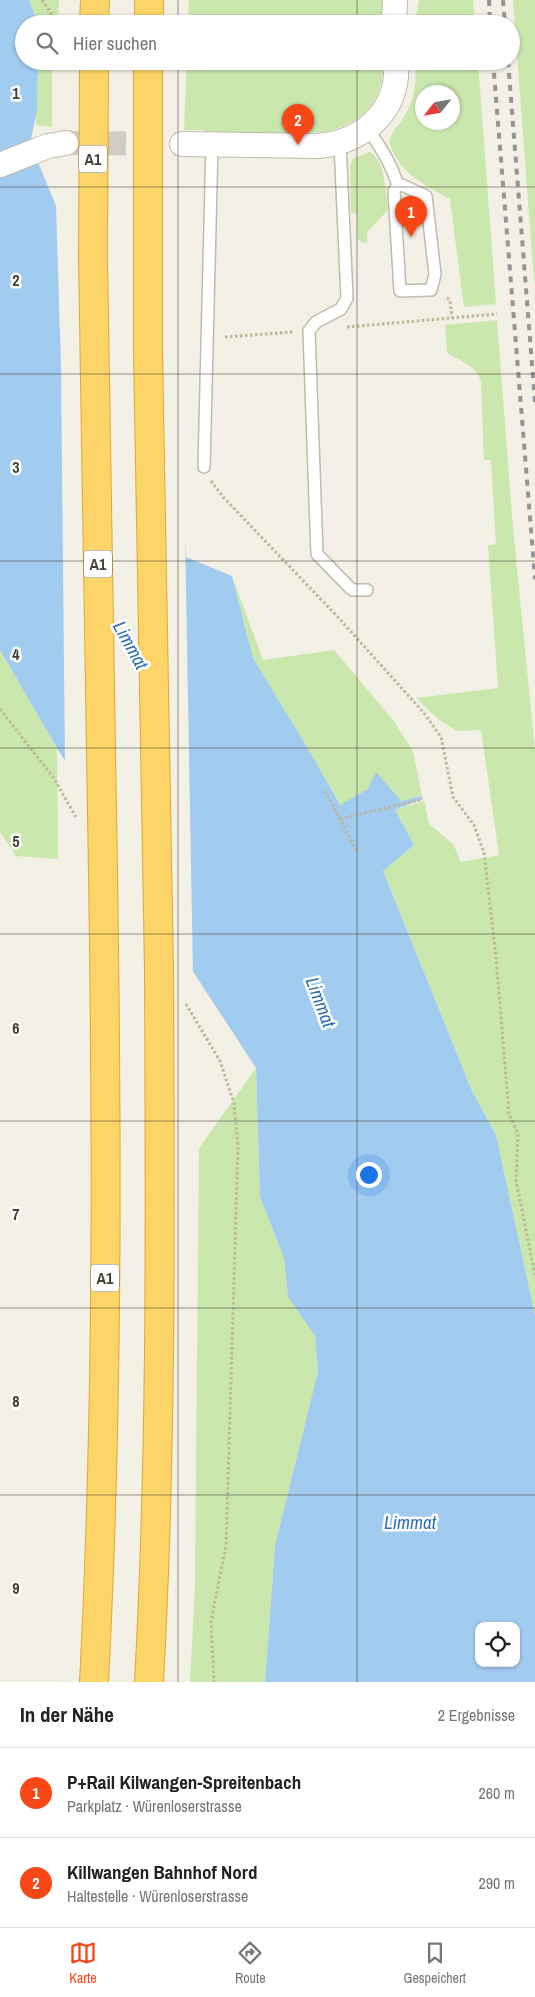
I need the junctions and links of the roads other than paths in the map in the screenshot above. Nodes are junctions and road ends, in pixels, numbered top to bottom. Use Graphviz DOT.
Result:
graph roads {
  1 [pos="95,0"];
  2 [pos="150,0"];
  3 [pos="395,0"];
  4 [pos="94,15"];
  5 [pos="149,15"];
  6 [pos="394,15"];
  7 [pos="94,70"];
  8 [pos="148,70"];
  9 [pos="395,70"];
  10 [pos="366,129"];
  11 [pos="64,143"];
  12 [pos="340,143"];
  13 [pos="182,144"];
  14 [pos="212,144"];
  15 [pos="0,165"];
  16 [pos="398,185"];
  17 [pos="204,467"];
  18 [pos="368,590"];
  19 [pos="94,1682"];
  20 [pos="149,1682"];
  1 -- 4 [label="highway"];
  2 -- 5 [label="highway"];
  3 -- 6 [label="street"];
  7 -- 19 [label="highway, A1, bridge"];
  8 -- 20 [label="highway, bridge"];
  9 -- 10 [label="street"];
  10 -- 12 [label="street"];
  10 -- 16 [label="lane"];
  11 -- 15 [label="street"];
  12 -- 14 [label="street"];
  12 -- 18 [label="lane"];
  13 -- 14 [label="street"];
  14 -- 17 [label="lane"];
  16 -- 16 [label="lane"];
}
